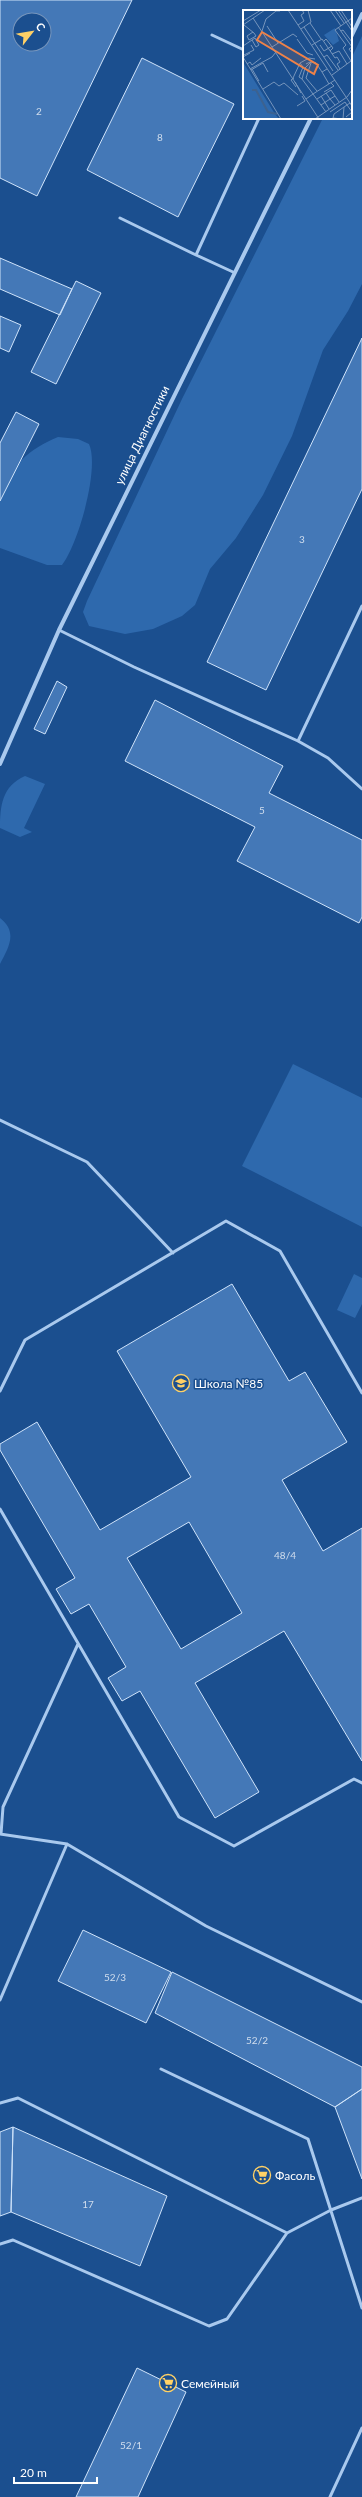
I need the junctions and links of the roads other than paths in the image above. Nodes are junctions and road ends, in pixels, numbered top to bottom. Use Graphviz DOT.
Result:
graph roads {
  1 [pos="362,14"];
  2 [pos="212,35"];
  3 [pos="352,35"];
  4 [pos="243,50"];
  5 [pos="259,119"];
  6 [pos="310,119"];
  7 [pos="120,218"];
  8 [pos="196,255"];
  9 [pos="233,272"];
  10 [pos="362,606"];
  11 [pos="58,630"];
  12 [pos="298,741"];
  13 [pos="0,764"];
  14 [pos="362,789"];
  15 [pos="0,1120"];
  16 [pos="173,1253"];
  17 [pos="0,1391"];
  18 [pos="362,1393"];
  19 [pos="0,1509"];
  20 [pos="78,1644"];
  21 [pos="362,1783"];
  22 [pos="0,1834"];
  23 [pos="67,1844"];
  24 [pos="0,2000"];
  25 [pos="362,2002"];
  26 [pos="161,2069"];
  27 [pos="0,2103"];
  28 [pos="362,2198"];
  29 [pos="331,2210"];
  30 [pos="287,2233"];
  31 [pos="0,2244"];
  32 [pos="362,2308"];
  33 [pos="362,2428"];
  34 [pos="330,2497"];
  1 -- 3 [label="street"];
  2 -- 4 [label="lane"];
  5 -- 8 [label="lane"];
  6 -- 9 [label="street, улица Диагностики"];
  7 -- 8 [label="lane"];
  8 -- 9 [label="lane"];
  9 -- 11 [label="street, улица Диагностики"];
  10 -- 12 [label="lane"];
  11 -- 12 [label="lane"];
  11 -- 13 [label="street, улица Диагностики"];
  12 -- 14 [label="lane"];
  15 -- 16 [label="lane"];
  16 -- 17 [label="lane"];
  16 -- 18 [label="lane"];
  19 -- 20 [label="lane"];
  20 -- 21 [label="lane"];
  20 -- 22 [label="lane"];
  22 -- 23 [label="lane"];
  23 -- 24 [label="lane"];
  23 -- 25 [label="lane"];
  26 -- 29 [label="lane"];
  27 -- 30 [label="lane"];
  28 -- 29 [label="lane"];
  29 -- 30 [label="lane"];
  29 -- 32 [label="lane"];
  30 -- 31 [label="lane"];
  33 -- 34 [label="lane"];
}
